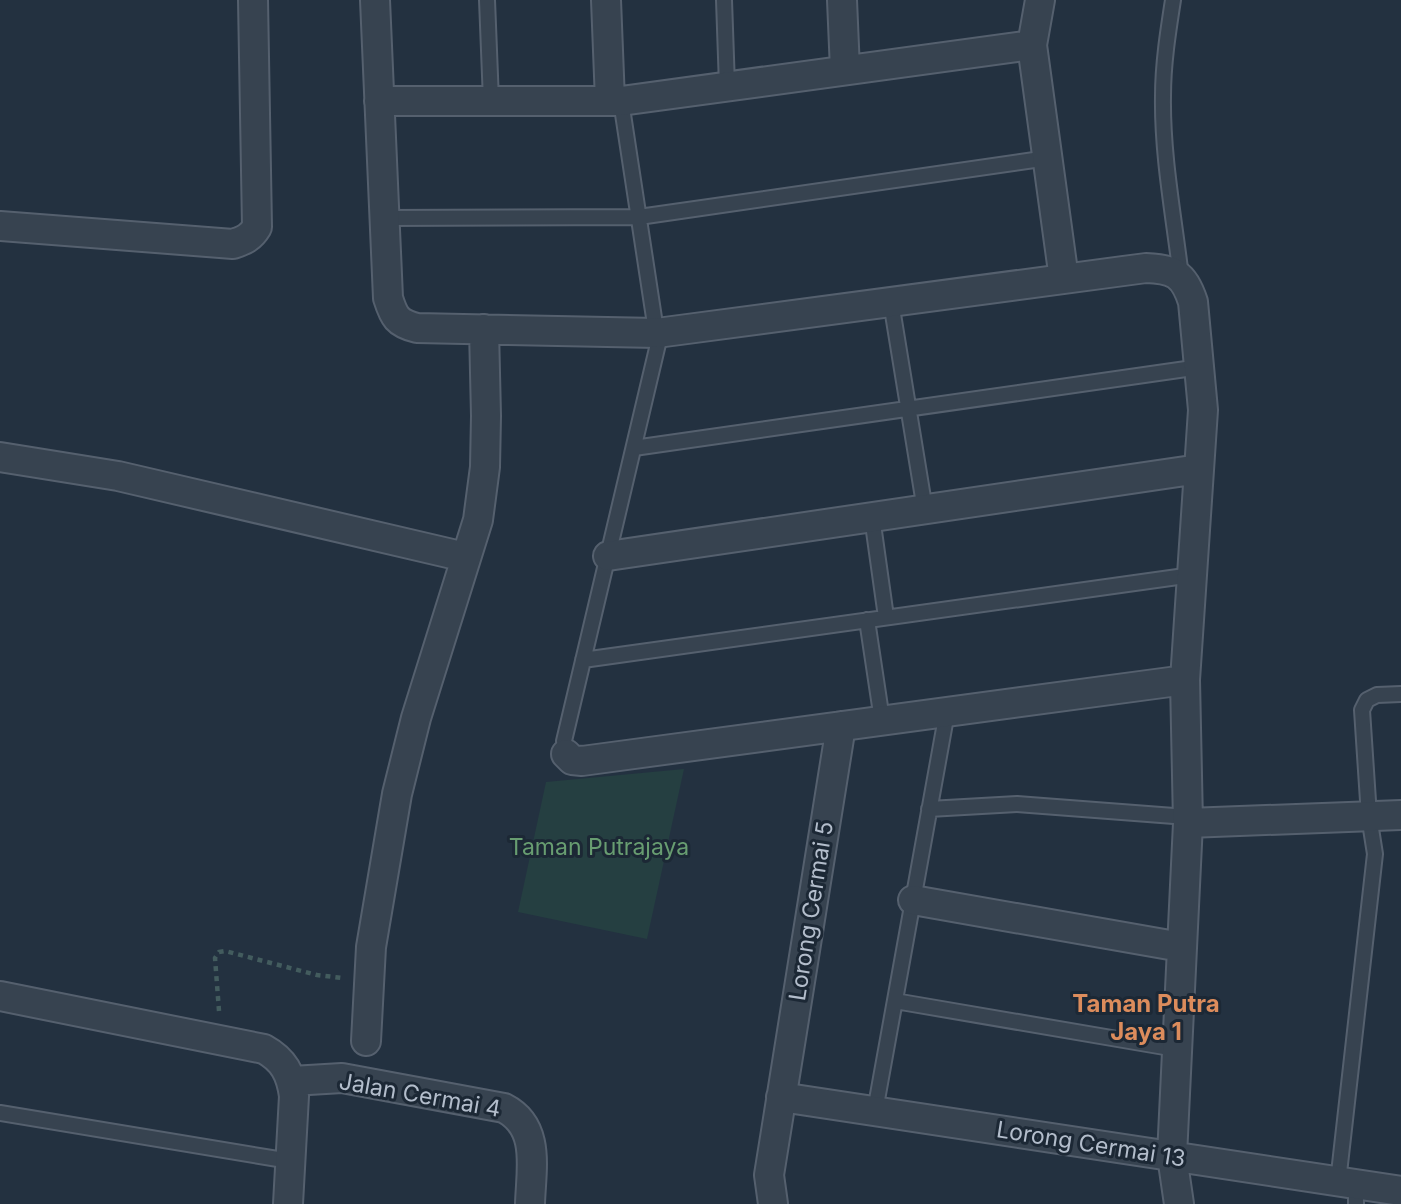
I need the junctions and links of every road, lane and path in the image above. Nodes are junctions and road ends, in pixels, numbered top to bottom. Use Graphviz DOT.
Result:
graph roads {
  1 [pos="253,0"];
  2 [pos="375,0"];
  3 [pos="487,0"];
  4 [pos="606,0"];
  5 [pos="724,0"];
  6 [pos="842,0"];
  7 [pos="1040,0"];
  8 [pos="1172,0"];
  9 [pos="1032,45"];
  10 [pos="845,71"];
  11 [pos="727,86"];
  12 [pos="379,101"];
  13 [pos="491,101"];
  14 [pos="616,101"];
  15 [pos="1048,158"];
  16 [pos="639,217"];
  17 [pos="385,218"];
  18 [pos="0,226"];
  19 [pos="1181,277"];
  20 [pos="1064,279"];
  21 [pos="891,302"];
  22 [pos="484,329"];
  23 [pos="657,333"];
  24 [pos="1200,367"];
  25 [pos="909,409"];
  26 [pos="634,448"];
  27 [pos="0,457"];
  28 [pos="1199,470"];
  29 [pos="925,510"];
  30 [pos="872,517"];
  31 [pos="608,556"];
  32 [pos="465,557"];
  33 [pos="1192,575"];
  34 [pos="886,617"];
  35 [pos="867,620"];
  36 [pos="583,660"];
  37 [pos="1185,680"];
  38 [pos="1401,694"];
  39 [pos="947,712"];
  40 [pos="882,720"];
  41 [pos="841,726"];
  42 [pos="566,754"];
  43 [pos="929,809"];
  44 [pos="1401,815"];
  45 [pos="1369,816"];
  46 [pos="1188,820"];
  47 [pos="913,900"];
  48 [pos="1181,947"];
  49 [pos="369,982"];
  50 [pos="0,996"];
  51 [pos="895,1001"];
  52 [pos="222,1040"];
  53 [pos="366,1041"];
  54 [pos="1176,1049"];
  55 [pos="292,1081"];
  56 [pos="781,1097"];
  57 [pos="875,1111"];
  58 [pos="0,1113"];
  59 [pos="1171,1156"];
  60 [pos="290,1161"];
  61 [pos="1350,1190"];
  62 [pos="1401,1191"];
  63 [pos="288,1204"];
  64 [pos="530,1204"];
  65 [pos="773,1204"];
  66 [pos="1179,1204"];
  1 -- 18 [label="street"];
  2 -- 12 [label="street"];
  3 -- 13 [label="lane"];
  4 -- 14 [label="street"];
  5 -- 11 [label="lane"];
  6 -- 10 [label="street"];
  7 -- 9 [label="street"];
  8 -- 19 [label="lane"];
  9 -- 10 [label="street"];
  9 -- 15 [label="street"];
  10 -- 11 [label="street"];
  11 -- 14 [label="street"];
  12 -- 13 [label="street"];
  12 -- 17 [label="street"];
  13 -- 14 [label="street"];
  14 -- 16 [label="lane"];
  15 -- 16 [label="lane"];
  15 -- 20 [label="street"];
  16 -- 17 [label="lane"];
  16 -- 23 [label="lane"];
  17 -- 22 [label="street"];
  19 -- 20 [label="street"];
  19 -- 24 [label="street"];
  20 -- 21 [label="street"];
  21 -- 23 [label="street"];
  21 -- 25 [label="lane"];
  22 -- 23 [label="street"];
  22 -- 32 [label="street"];
  23 -- 26 [label="lane"];
  24 -- 25 [label="lane"];
  24 -- 28 [label="street"];
  25 -- 26 [label="lane"];
  25 -- 29 [label="lane"];
  26 -- 31 [label="lane"];
  27 -- 32 [label="street"];
  28 -- 29 [label="street"];
  28 -- 33 [label="street"];
  29 -- 30 [label="street"];
  30 -- 31 [label="street"];
  30 -- 34 [label="lane"];
  31 -- 36 [label="lane"];
  32 -- 49 [label="street"];
  33 -- 34 [label="lane"];
  33 -- 37 [label="street"];
  34 -- 35 [label="lane"];
  35 -- 36 [label="lane"];
  35 -- 40 [label="lane"];
  36 -- 42 [label="lane"];
  37 -- 39 [label="street"];
  37 -- 46 [label="street"];
  38 -- 45 [label="lane"];
  39 -- 40 [label="street"];
  39 -- 43 [label="lane"];
  40 -- 41 [label="street"];
  41 -- 42 [label="street"];
  41 -- 56 [label="street, Lorong Cermai 5"];
  43 -- 46 [label="lane"];
  43 -- 47 [label="lane"];
  44 -- 45 [label="street"];
  45 -- 46 [label="street"];
  45 -- 61 [label="lane"];
  46 -- 48 [label="street"];
  47 -- 48 [label="street"];
  47 -- 51 [label="lane"];
  48 -- 54 [label="street"];
  49 -- 52 [label="path"];
  49 -- 53 [label="street"];
  50 -- 52 [label="street"];
  51 -- 54 [label="lane"];
  51 -- 57 [label="lane"];
  52 -- 55 [label="street"];
  54 -- 59 [label="street"];
  55 -- 60 [label="street"];
  55 -- 64 [label="street, Jalan Cermai 4"];
  56 -- 57 [label="street, Lorong Cermai 13"];
  56 -- 65 [label="street, Lorong Cermai 5"];
  57 -- 59 [label="street, Lorong Cermai 13"];
  58 -- 60 [label="lane"];
  59 -- 61 [label="street, Lorong Cermai 13"];
  59 -- 66 [label="street"];
  60 -- 63 [label="street"];
  61 -- 62 [label="street, Lorong Cermai 13"];
}
